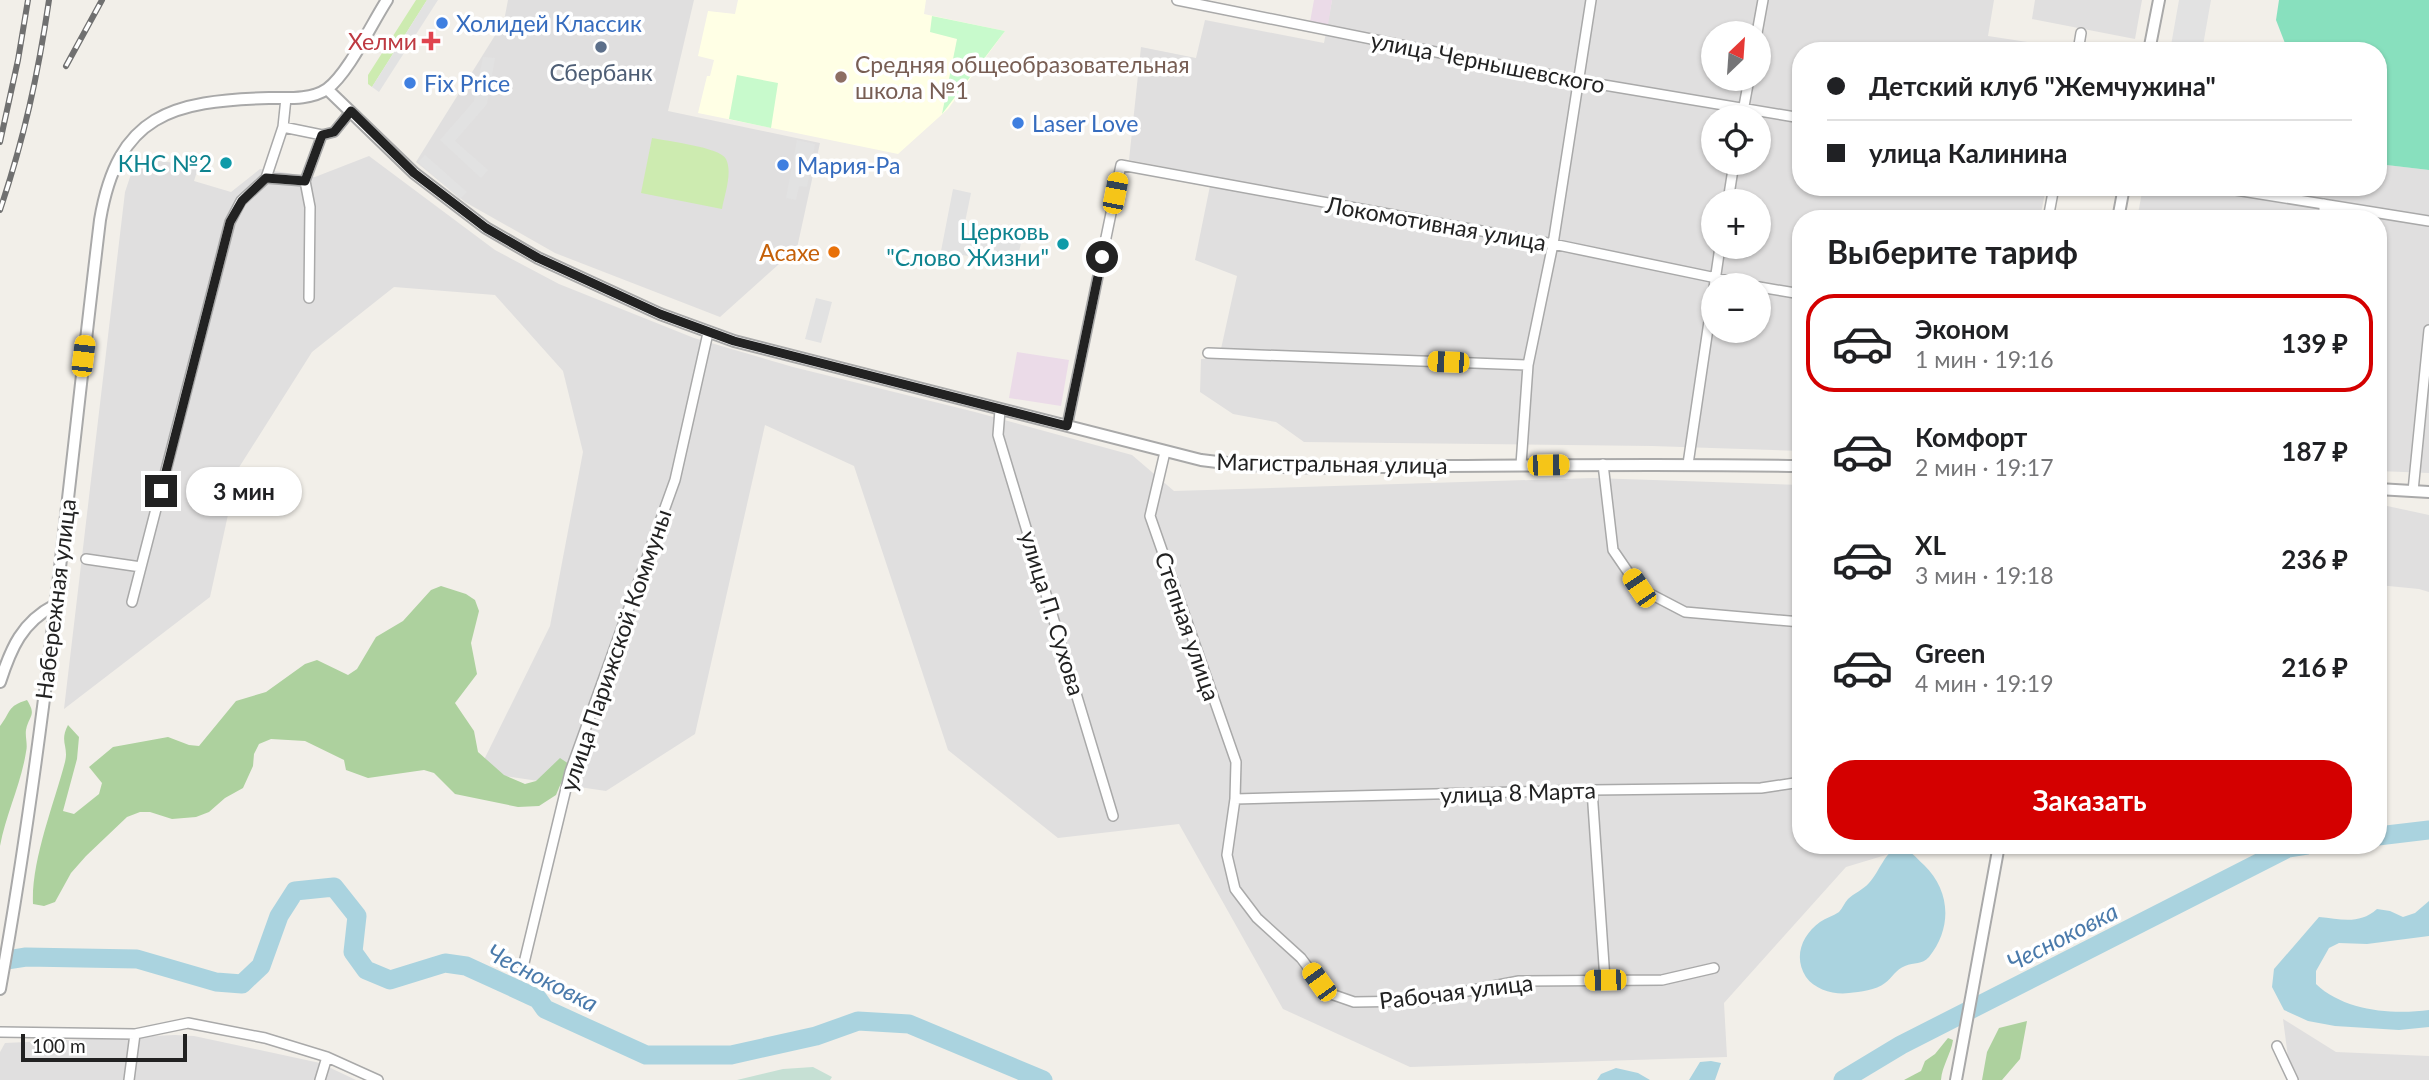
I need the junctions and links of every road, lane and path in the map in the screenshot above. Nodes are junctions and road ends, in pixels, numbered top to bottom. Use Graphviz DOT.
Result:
graph roads {
  1 [pos="387,0"];
  2 [pos="1177,0"];
  3 [pos="1591,0"];
  4 [pos="1763,0"];
  5 [pos="2159,0"];
  6 [pos="1759,21"];
  7 [pos="2081,33"];
  8 [pos="2080,42"];
  9 [pos="2151,42"];
  10 [pos="1580,81"];
  11 [pos="327,89"];
  12 [pos="286,98"];
  13 [pos="1702,105"];
  14 [pos="351,111"];
  15 [pos="1771,115"];
  16 [pos="1792,117"];
  17 [pos="283,127"];
  18 [pos="322,135"];
  19 [pos="266,178"];
  20 [pos="305,181"];
  21 [pos="2274,196"];
  22 [pos="2324,204"];
  23 [pos="2324,210"];
  24 [pos="2361,210"];
  25 [pos="2387,214"];
  26 [pos="2429,221"];
  27 [pos="1553,244"];
  28 [pos="1701,276"];
  29 [pos="1771,289"];
  30 [pos="1792,292"];
  31 [pos="309,298"];
  32 [pos="2429,330"];
  33 [pos="708,333"];
  34 [pos="1705,343"];
  35 [pos="1208,354"];
  36 [pos="1528,365"];
  37 [pos="1000,410"];
  38 [pos="1067,426"];
  39 [pos="1165,452"];
  40 [pos="1603,464"];
  41 [pos="1688,464"];
  42 [pos="1521,465"];
  43 [pos="1792,466"];
  44 [pos="2387,490"];
  45 [pos="2413,491"];
  46 [pos="2429,492"];
  47 [pos="86,559"];
  48 [pos="141,567"];
  49 [pos="132,602"];
  50 [pos="55,604"];
  51 [pos="1792,621"];
  52 [pos="0,682"];
  53 [pos="1792,783"];
  54 [pos="1592,790"];
  55 [pos="1235,799"];
  56 [pos="1114,816"];
  57 [pos="1997,854"];
  58 [pos="523,967"];
  59 [pos="1714,968"];
  60 [pos="1605,980"];
  61 [pos="0,989"];
  62 [pos="0,1032"];
  63 [pos="135,1034"];
  64 [pos="2277,1046"];
  65 [pos="327,1057"];
  66 [pos="129,1080"];
  67 [pos="320,1080"];
  68 [pos="378,1080"];
  69 [pos="1956,1080"];
  70 [pos="2292,1080"];
  1 -- 11 [label="street"];
  2 -- 10 [label="street, улица Чернышевского"];
  3 -- 10 [label="street"];
  4 -- 6 [label="street"];
  5 -- 9 [label="street"];
  7 -- 8 [label="street"];
  10 -- 13 [label="street, улица Чернышевского"];
  10 -- 27 [label="street"];
  11 -- 12 [label="street, Набережная улица"];
  11 -- 14 [label="street, Магистральная улица"];
  12 -- 17 [label="street"];
  12 -- 50 [label="street, Набережная улица"];
  14 -- 18 [label="street"];
  14 -- 33 [label="street, Магистральная улица"];
  15 -- 16 [label="street, улица Чернышевского"];
  17 -- 18 [label="street"];
  17 -- 19 [label="street"];
  18 -- 20 [label="street"];
  19 -- 20 [label="street"];
  19 -- 48 [label="street"];
  20 -- 31 [label="street"];
  21 -- 22 [label="street"];
  22 -- 23 [label="street"];
  22 -- 24 [label="street"];
  25 -- 26 [label="street"];
  27 -- 28 [label="street, Локомотивная улица"];
  27 -- 36 [label="street"];
  27 -- 38 [label="street, Локомотивная улица"];
  29 -- 30 [label="street"];
  32 -- 45 [label="street"];
  33 -- 37 [label="street, Магистральная улица"];
  33 -- 58 [label="street, улица Парижской Коммуны"];
  34 -- 41 [label="street"];
  35 -- 36 [label="street"];
  36 -- 42 [label="street"];
  37 -- 38 [label="street, Магистральная улица"];
  37 -- 56 [label="street, улица П. Сухова"];
  38 -- 39 [label="street, Магистральная улица"];
  39 -- 42 [label="street, Магистральная улица"];
  39 -- 55 [label="street, Степная улица"];
  40 -- 41 [label="street, Магистральная улица"];
  40 -- 42 [label="street, Магистральная улица"];
  40 -- 51 [label="street"];
  41 -- 43 [label="street, Магистральная улица"];
  44 -- 45 [label="street"];
  45 -- 46 [label="street"];
  47 -- 48 [label="street"];
  48 -- 49 [label="street"];
  50 -- 52 [label="street"];
  50 -- 61 [label="street, Набережная улица"];
  53 -- 54 [label="street, улица 8 Марта"];
  54 -- 55 [label="street, улица 8 Марта"];
  54 -- 60 [label="street"];
  55 -- 60 [label="street, Рабочая улица"];
  57 -- 69 [label="street"];
  59 -- 60 [label="street, Рабочая улица"];
  62 -- 63 [label="street"];
  63 -- 65 [label="street"];
  63 -- 66 [label="street"];
  64 -- 70 [label="street"];
  65 -- 67 [label="street"];
  65 -- 68 [label="street"];
}
